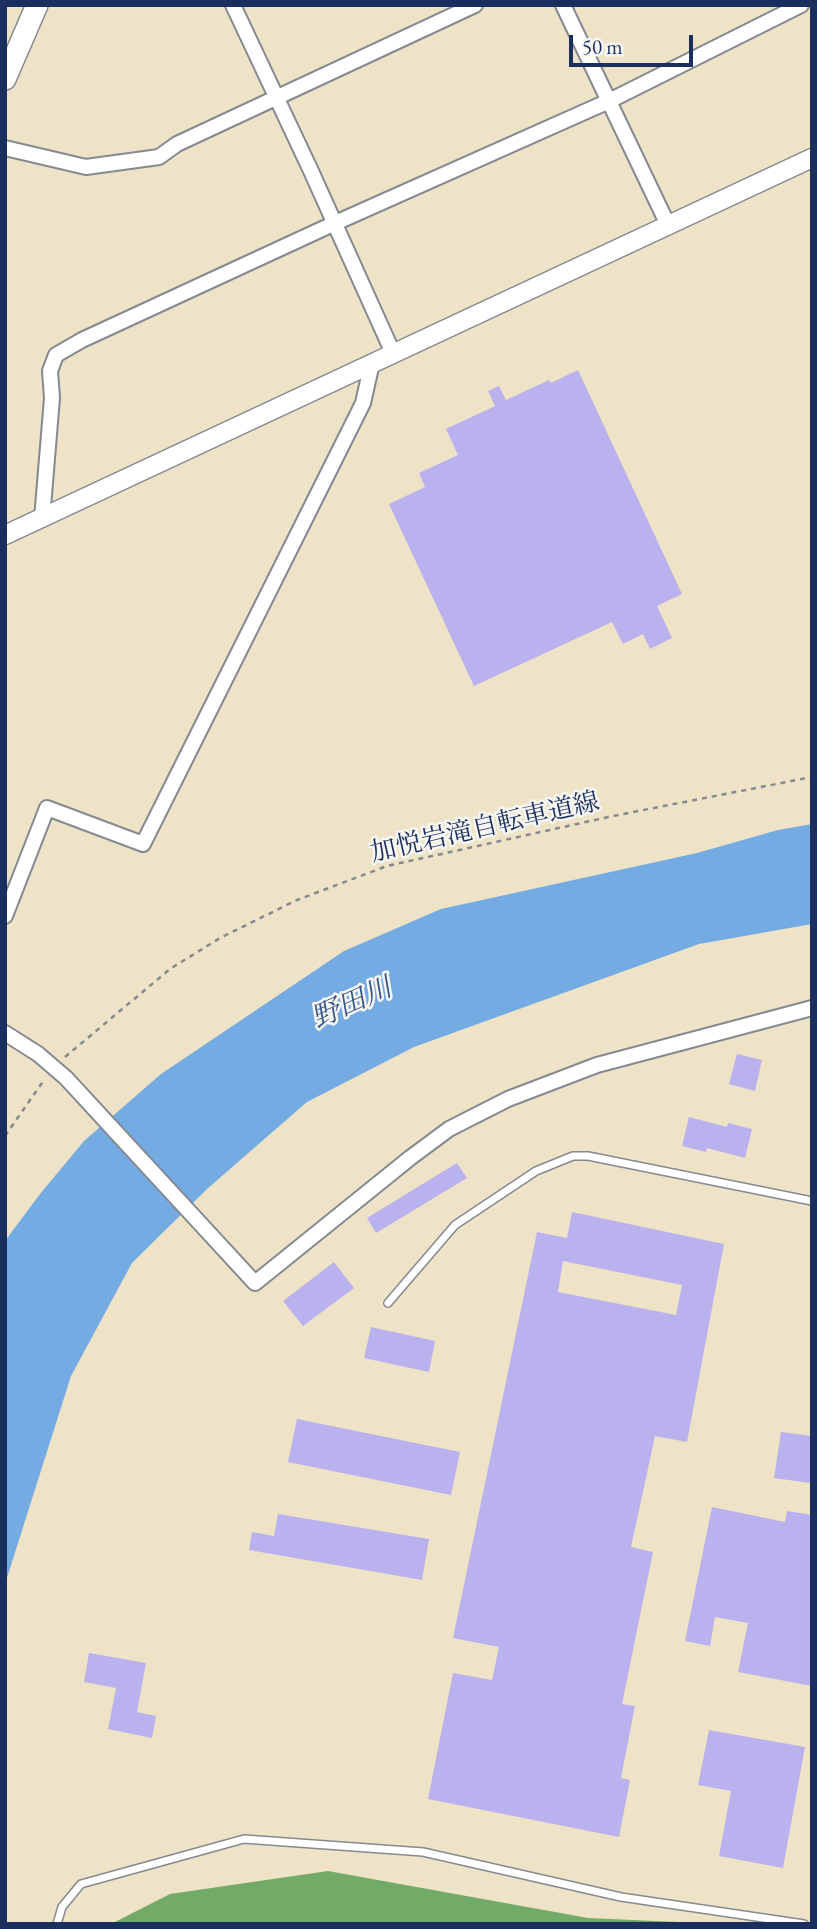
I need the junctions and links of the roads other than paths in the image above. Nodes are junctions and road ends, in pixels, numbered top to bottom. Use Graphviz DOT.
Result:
graph roads {
  1 [pos="37,5"];
  2 [pos="233,5"];
  3 [pos="475,5"];
  4 [pos="564,5"];
  5 [pos="801,5"];
  6 [pos="5,79"];
  7 [pos="276,99"];
  8 [pos="609,102"];
  9 [pos="5,148"];
  10 [pos="812,158"];
  11 [pos="333,224"];
  12 [pos="668,225"];
  13 [pos="393,353"];
  14 [pos="372,363"];
  15 [pos="42,519"];
  16 [pos="8,529"];
  17 [pos="5,915"];
  18 [pos="812,1009"];
  19 [pos="5,1033"];
  20 [pos="812,1201"];
  21 [pos="388,1303"];
  22 [pos="57,1924"];
  23 [pos="804,1924"];
  1 -- 6 [label="main road"];
  2 -- 7 [label="street"];
  3 -- 7 [label="street"];
  4 -- 8 [label="street"];
  5 -- 8 [label="street"];
  7 -- 9 [label="street"];
  7 -- 11 [label="street"];
  8 -- 11 [label="street"];
  8 -- 12 [label="street"];
  10 -- 12 [label="street"];
  11 -- 13 [label="street"];
  11 -- 15 [label="street"];
  12 -- 13 [label="street"];
  13 -- 14 [label="street"];
  14 -- 15 [label="street"];
  14 -- 17 [label="street"];
  15 -- 16 [label="street"];
  18 -- 19 [label="street"];
  20 -- 21 [label="lane"];
  22 -- 23 [label="lane"];
}
